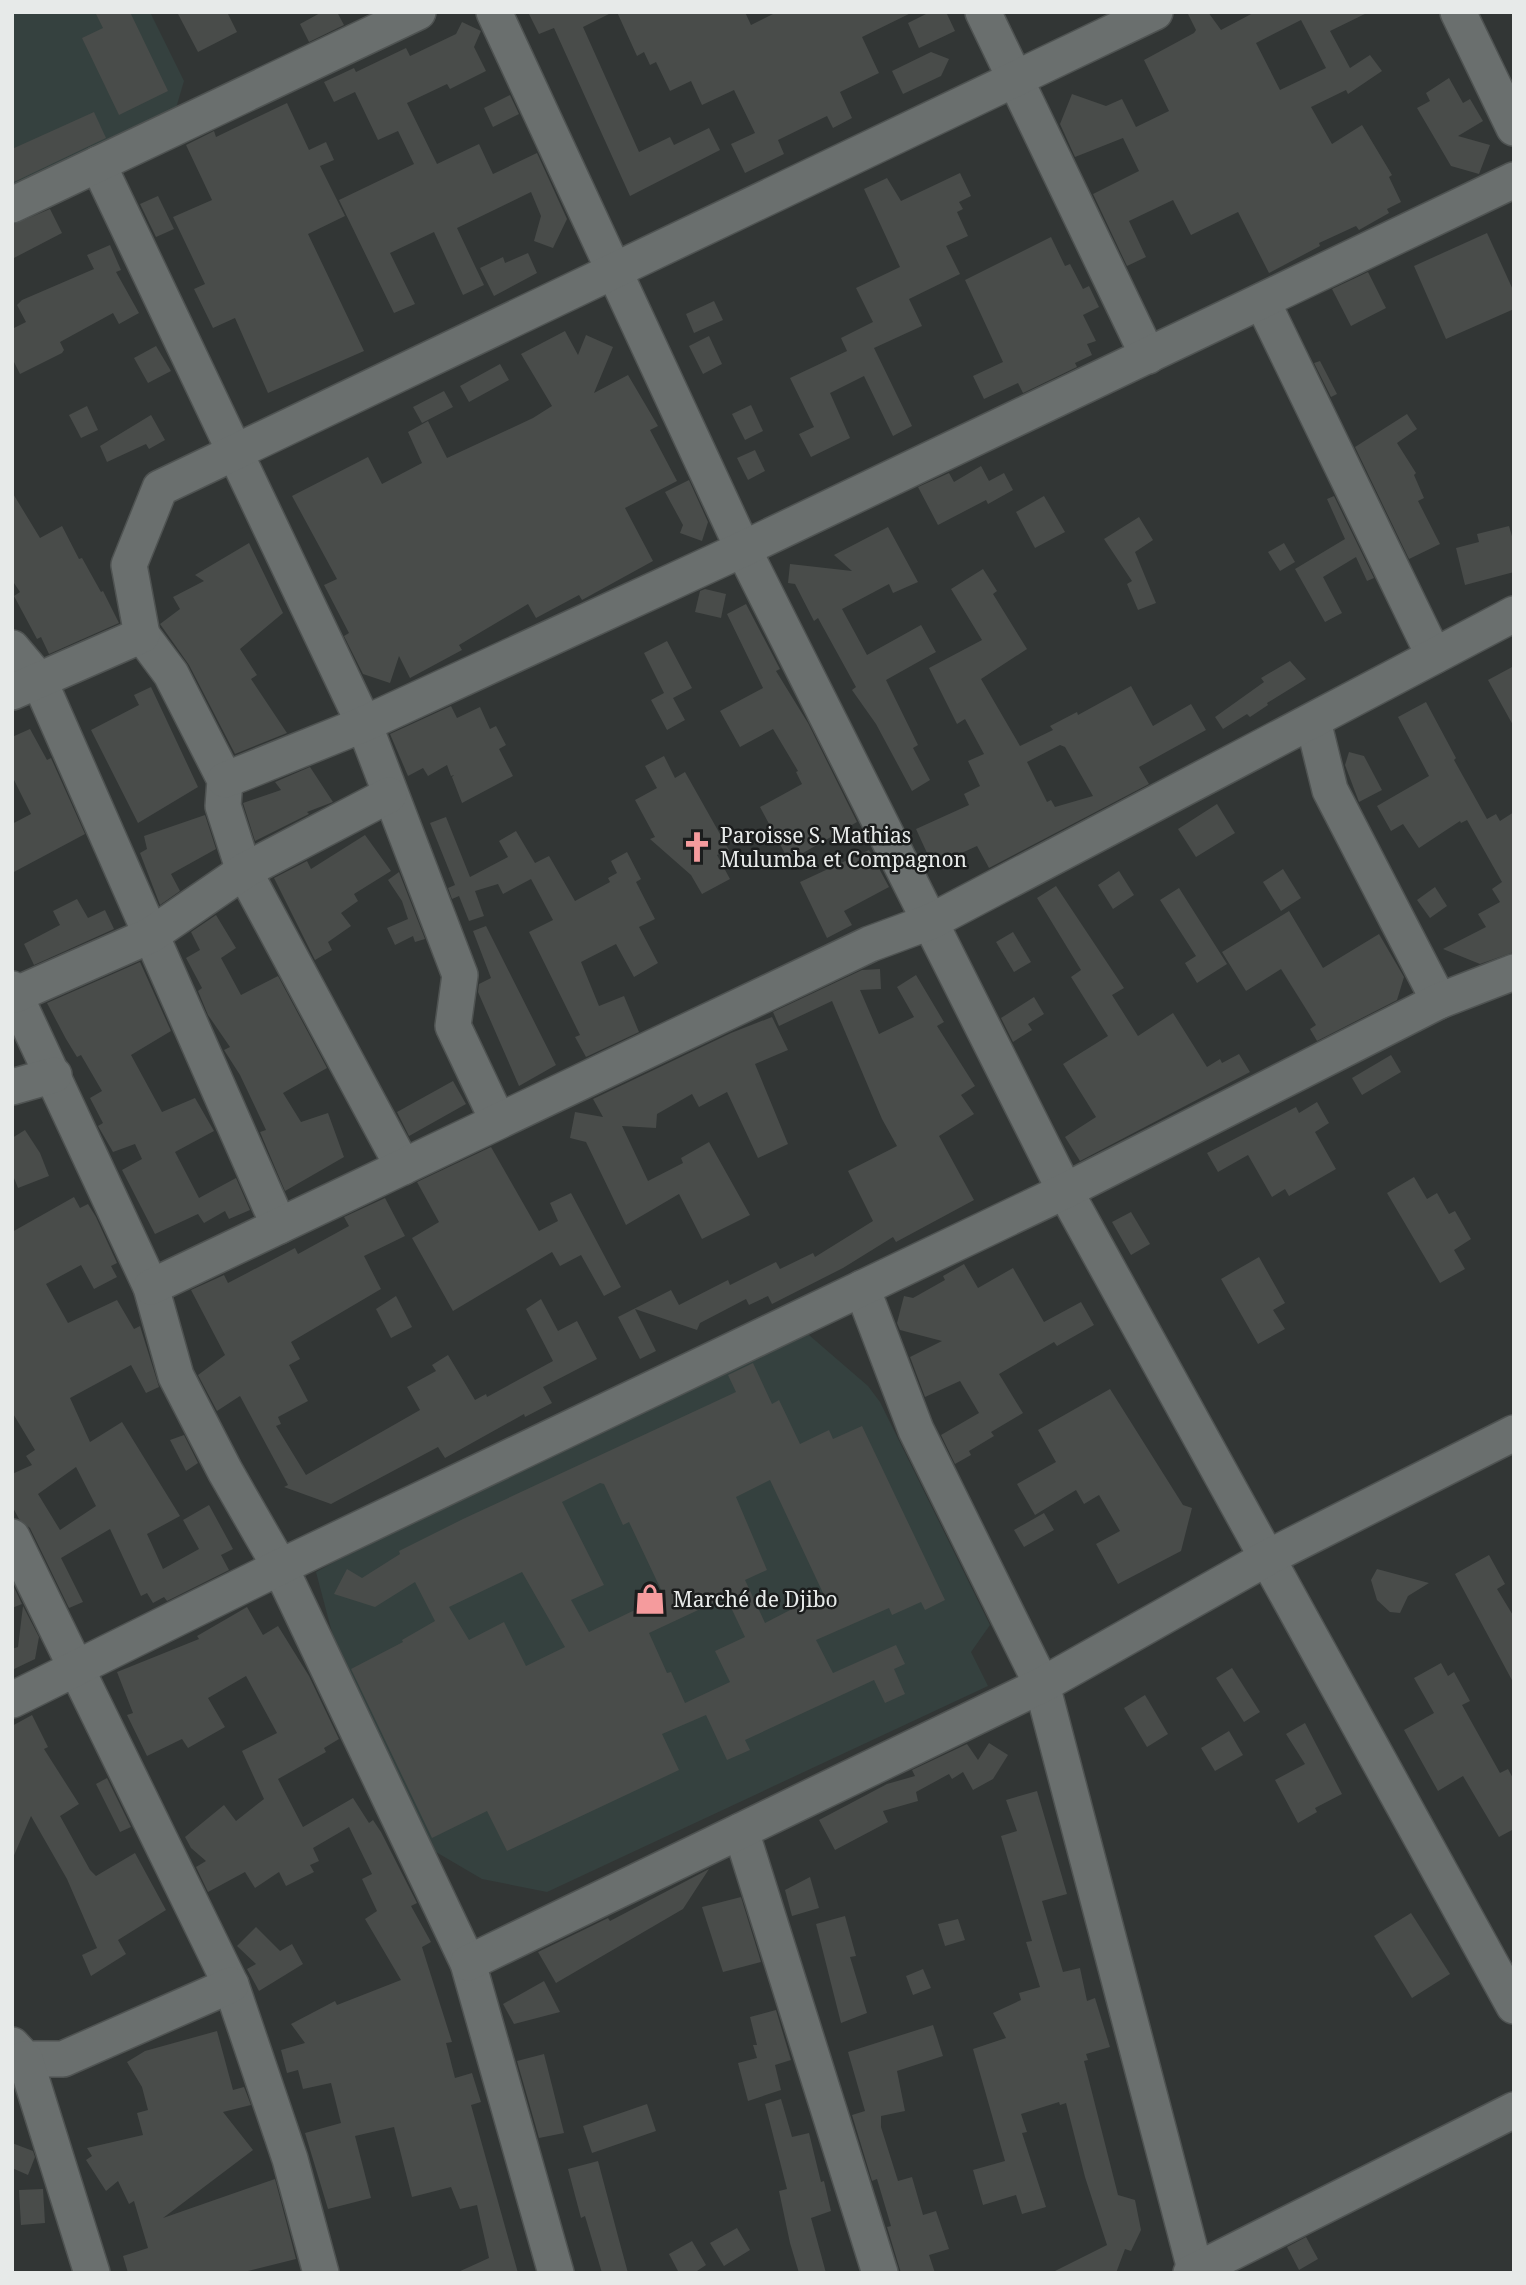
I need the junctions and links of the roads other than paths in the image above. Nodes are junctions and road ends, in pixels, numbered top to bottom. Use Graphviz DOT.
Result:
graph roads {
  1 [pos="418,12"];
  2 [pos="494,12"];
  3 [pos="983,12"];
  4 [pos="1155,12"];
  5 [pos="1458,12"];
  6 [pos="1015,79"];
  7 [pos="1514,128"];
  8 [pos="98,164"];
  9 [pos="1514,180"];
  10 [pos="12,205"];
  11 [pos="614,271"];
  12 [pos="1262,301"];
  13 [pos="1148,355"];
  14 [pos="236,452"];
  15 [pos="743,549"];
  16 [pos="1514,614"];
  17 [pos="142,635"];
  18 [pos="12,648"];
  19 [pos="1434,656"];
  20 [pos="26,686"];
  21 [pos="1313,721"];
  22 [pos="364,724"];
  23 [pos="225,780"];
  24 [pos="389,795"];
  25 [pos="244,871"];
  26 [pos="932,921"];
  27 [pos="151,934"];
  28 [pos="1514,972"];
  29 [pos="14,992"];
  30 [pos="1439,1001"];
  31 [pos="54,1075"];
  32 [pos="12,1087"];
  33 [pos="498,1121"];
  34 [pos="403,1167"];
  35 [pos="1065,1191"];
  36 [pos="279,1226"];
  37 [pos="151,1287"];
  38 [pos="862,1288"];
  39 [pos="1514,1433"];
  40 [pos="12,1537"];
  41 [pos="1267,1558"];
  42 [pos="280,1567"];
  43 [pos="79,1670"];
  44 [pos="1042,1685"];
  45 [pos="12,1700"];
  46 [pos="741,1831"];
  47 [pos="468,1963"];
  48 [pos="232,1985"];
  49 [pos="1514,2006"];
  50 [pos="17,2056"];
  51 [pos="1514,2110"];
  52 [pos="1194,2272"];
  53 [pos="92,2273"];
  54 [pos="321,2273"];
  55 [pos="556,2273"];
  56 [pos="880,2273"];
  1 -- 8 [label="street"];
  2 -- 11 [label="street"];
  3 -- 6 [label="street"];
  4 -- 6 [label="street"];
  5 -- 7 [label="street"];
  6 -- 11 [label="street"];
  6 -- 13 [label="street"];
  8 -- 10 [label="street"];
  8 -- 14 [label="street"];
  9 -- 12 [label="street"];
  11 -- 14 [label="street"];
  11 -- 15 [label="street"];
  12 -- 13 [label="street"];
  12 -- 19 [label="street"];
  13 -- 15 [label="street"];
  14 -- 17 [label="street"];
  14 -- 22 [label="street"];
  15 -- 22 [label="street"];
  15 -- 26 [label="street"];
  16 -- 19 [label="street"];
  17 -- 20 [label="street"];
  17 -- 23 [label="street"];
  18 -- 20 [label="street"];
  19 -- 21 [label="street"];
  20 -- 27 [label="street"];
  21 -- 26 [label="street"];
  21 -- 30 [label="street"];
  22 -- 23 [label="street"];
  22 -- 24 [label="street"];
  23 -- 25 [label="street"];
  24 -- 25 [label="street"];
  24 -- 33 [label="street"];
  25 -- 27 [label="street"];
  25 -- 34 [label="street"];
  26 -- 33 [label="street"];
  26 -- 35 [label="street"];
  27 -- 29 [label="street"];
  27 -- 36 [label="street"];
  28 -- 30 [label="street"];
  29 -- 31 [label="street"];
  30 -- 35 [label="street"];
  31 -- 32 [label="street"];
  31 -- 37 [label="street"];
  33 -- 34 [label="street"];
  34 -- 36 [label="street"];
  35 -- 38 [label="street"];
  35 -- 41 [label="street"];
  36 -- 37 [label="street"];
  37 -- 42 [label="street"];
  38 -- 42 [label="street"];
  38 -- 44 [label="street"];
  39 -- 41 [label="street"];
  40 -- 43 [label="street"];
  41 -- 44 [label="street"];
  41 -- 49 [label="street"];
  42 -- 43 [label="street"];
  42 -- 47 [label="street"];
  43 -- 45 [label="street"];
  43 -- 48 [label="street"];
  44 -- 46 [label="street"];
  44 -- 52 [label="street"];
  46 -- 47 [label="street"];
  46 -- 56 [label="street"];
  47 -- 55 [label="street"];
  48 -- 50 [label="street"];
  48 -- 54 [label="street"];
  50 -- 53 [label="street"];
  51 -- 52 [label="street"];
}
